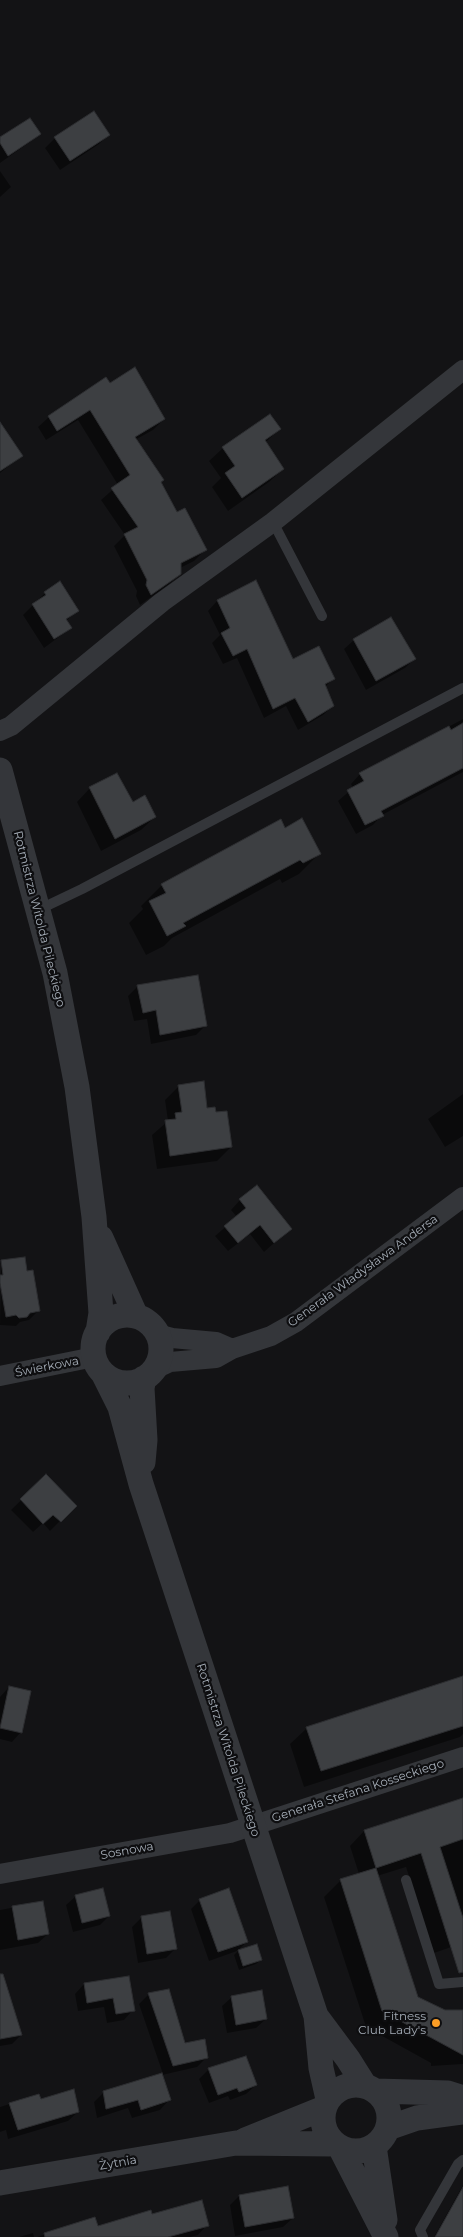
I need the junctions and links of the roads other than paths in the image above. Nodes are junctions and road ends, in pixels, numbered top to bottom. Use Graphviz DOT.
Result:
graph roads {
  1 [pos="463,370"];
  2 [pos="273,522"];
  3 [pos="322,616"];
  4 [pos="463,688"];
  5 [pos="0,732"];
  6 [pos="0,770"];
  7 [pos="38,910"];
  8 [pos="463,1196"];
  9 [pos="94,1217"];
  10 [pos="136,1316"];
  11 [pos="98,1332"];
  12 [pos="157,1334"];
  13 [pos="232,1349"];
  14 [pos="98,1365"];
  15 [pos="149,1374"];
  16 [pos="0,1376"];
  17 [pos="141,1484"];
  18 [pos="463,1757"];
  19 [pos="253,1827"];
  20 [pos="0,1874"];
  21 [pos="406,1880"];
  22 [pos="463,1982"];
  23 [pos="316,2016"];
  24 [pos="370,2089"];
  25 [pos="463,2098"];
  26 [pos="326,2104"];
  27 [pos="463,2112"];
  28 [pos="381,2137"];
  29 [pos="236,2144"];
  30 [pos="338,2146"];
  31 [pos="463,2160"];
  32 [pos="0,2183"];
  33 [pos="388,2237"];
  34 [pos="423,2237"];
  1 -- 2 [label="street"];
  2 -- 3 [label="lane"];
  2 -- 5 [label="street"];
  4 -- 7 [label="lane"];
  6 -- 7 [label="street, Rotmistrza Witolda Pileckiego"];
  7 -- 9 [label="street, Rotmistrza Witolda Pileckiego"];
  8 -- 13 [label="street, Generała Władysława Andersa"];
  9 -- 10 [label="street, Rotmistrza Witolda Pileckiego"];
  9 -- 11 [label="street, Rotmistrza Witolda Pileckiego"];
  10 -- 11 [label="street"];
  10 -- 12 [label="street"];
  11 -- 14 [label="street"];
  12 -- 13 [label="street"];
  12 -- 15 [label="street"];
  13 -- 15 [label="street, Generała Władysława Andersa"];
  14 -- 15 [label="street"];
  14 -- 16 [label="street, Świerkowa"];
  14 -- 17 [label="street, Rotmistrza Witolda Pileckiego"];
  15 -- 17 [label="street, Rotmistrza Witolda Pileckiego"];
  17 -- 19 [label="street, Rotmistrza Witolda Pileckiego"];
  18 -- 19 [label="street, Generała Stefana Kosseckiego"];
  19 -- 20 [label="street, Sosnowa"];
  19 -- 23 [label="street, Rotmistrza Witolda Pileckiego"];
  21 -- 22 [label="lane"];
  23 -- 24 [label="street, Rotmistrza Witolda Pileckiego"];
  23 -- 26 [label="street, Rotmistrza Witolda Pileckiego"];
  24 -- 25 [label="street"];
  24 -- 26 [label="street"];
  24 -- 28 [label="street"];
  26 -- 29 [label="street, Żytnia"];
  26 -- 30 [label="street"];
  27 -- 28 [label="street"];
  28 -- 30 [label="street"];
  28 -- 33 [label="street"];
  29 -- 30 [label="street, Żytnia"];
  29 -- 32 [label="street, Żytnia"];
  30 -- 33 [label="street"];
  31 -- 34 [label="lane"];
}
